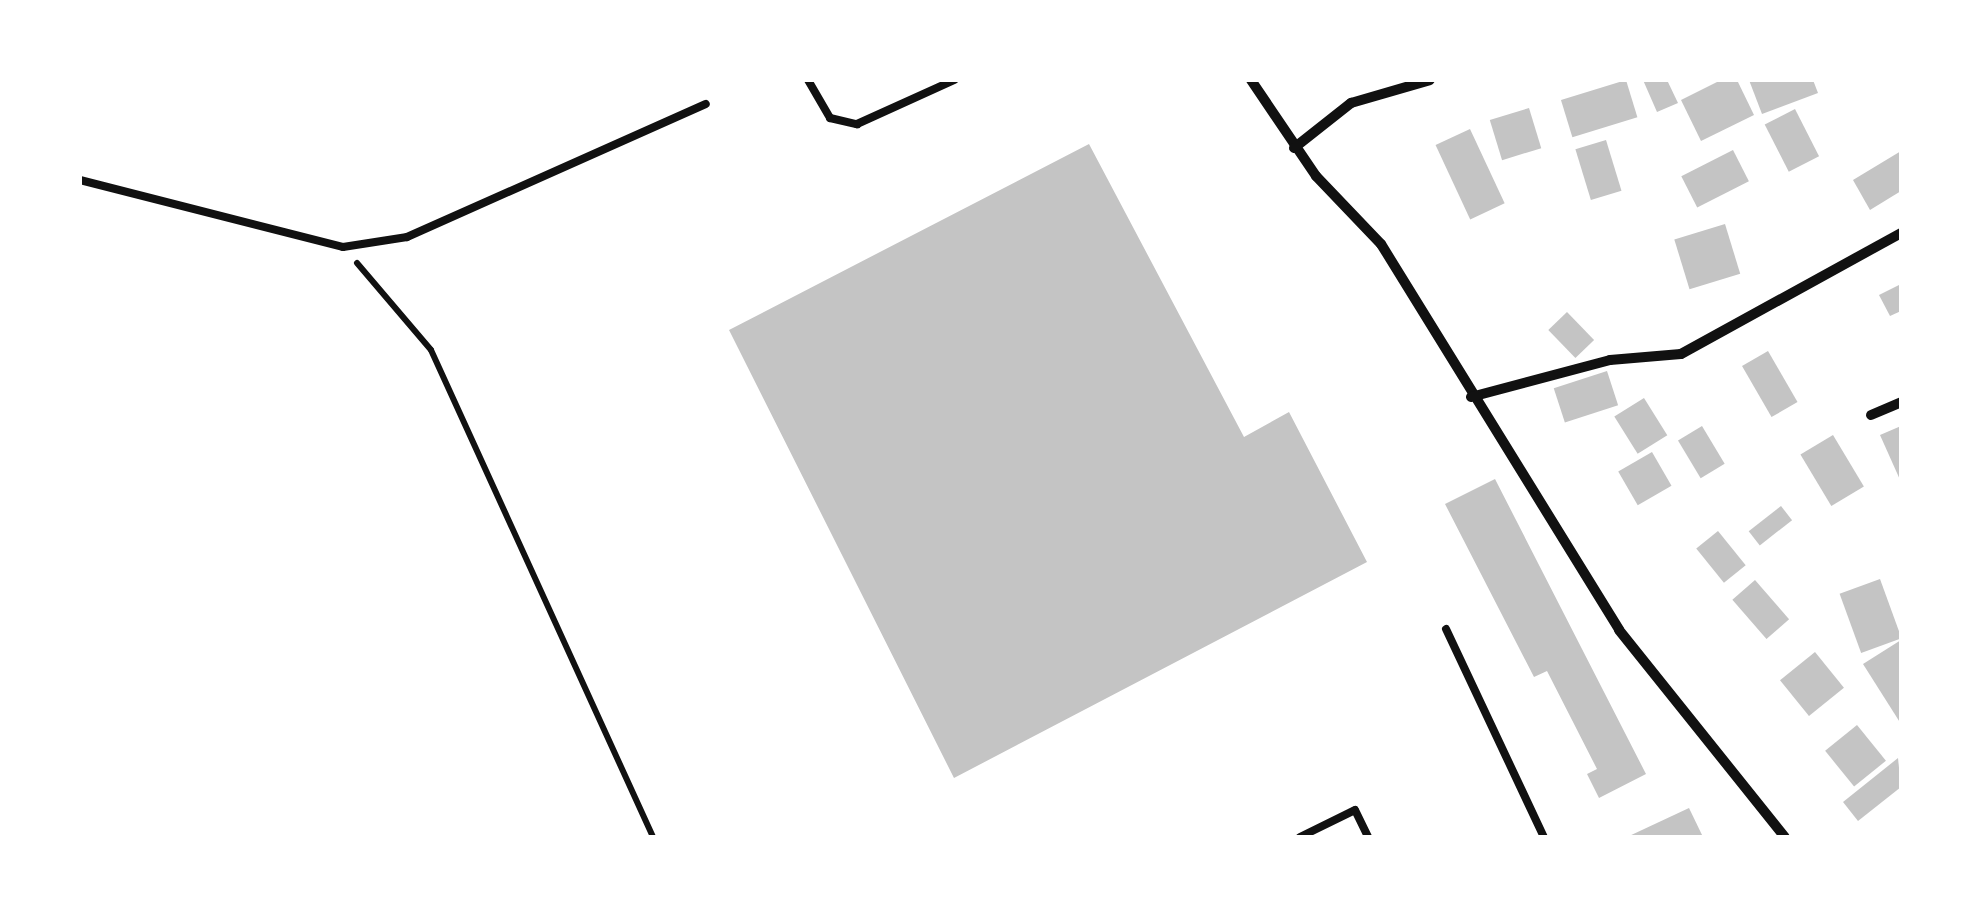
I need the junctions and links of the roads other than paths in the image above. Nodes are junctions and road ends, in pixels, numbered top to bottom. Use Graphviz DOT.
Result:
graph roads {
  1 [pos="808,80"];
  2 [pos="954,80"];
  3 [pos="1250,80"];
  4 [pos="1430,80"];
  5 [pos="706,104"];
  6 [pos="1294,148"];
  7 [pos="80,180"];
  8 [pos="1901,233"];
  9 [pos="1471,397"];
  10 [pos="1901,402"];
  11 [pos="1871,415"];
  12 [pos="1446,629"];
  13 [pos="1300,837"];
  14 [pos="1368,837"];
  15 [pos="1544,837"];
  16 [pos="1786,837"];
  1 -- 2 [label="lane"];
  3 -- 6 [label="street"];
  4 -- 6 [label="street"];
  5 -- 7 [label="lane"];
  6 -- 9 [label="street"];
  8 -- 9 [label="street"];
  9 -- 16 [label="street"];
  10 -- 11 [label="street"];
  12 -- 15 [label="lane"];
  13 -- 14 [label="lane"];
}
